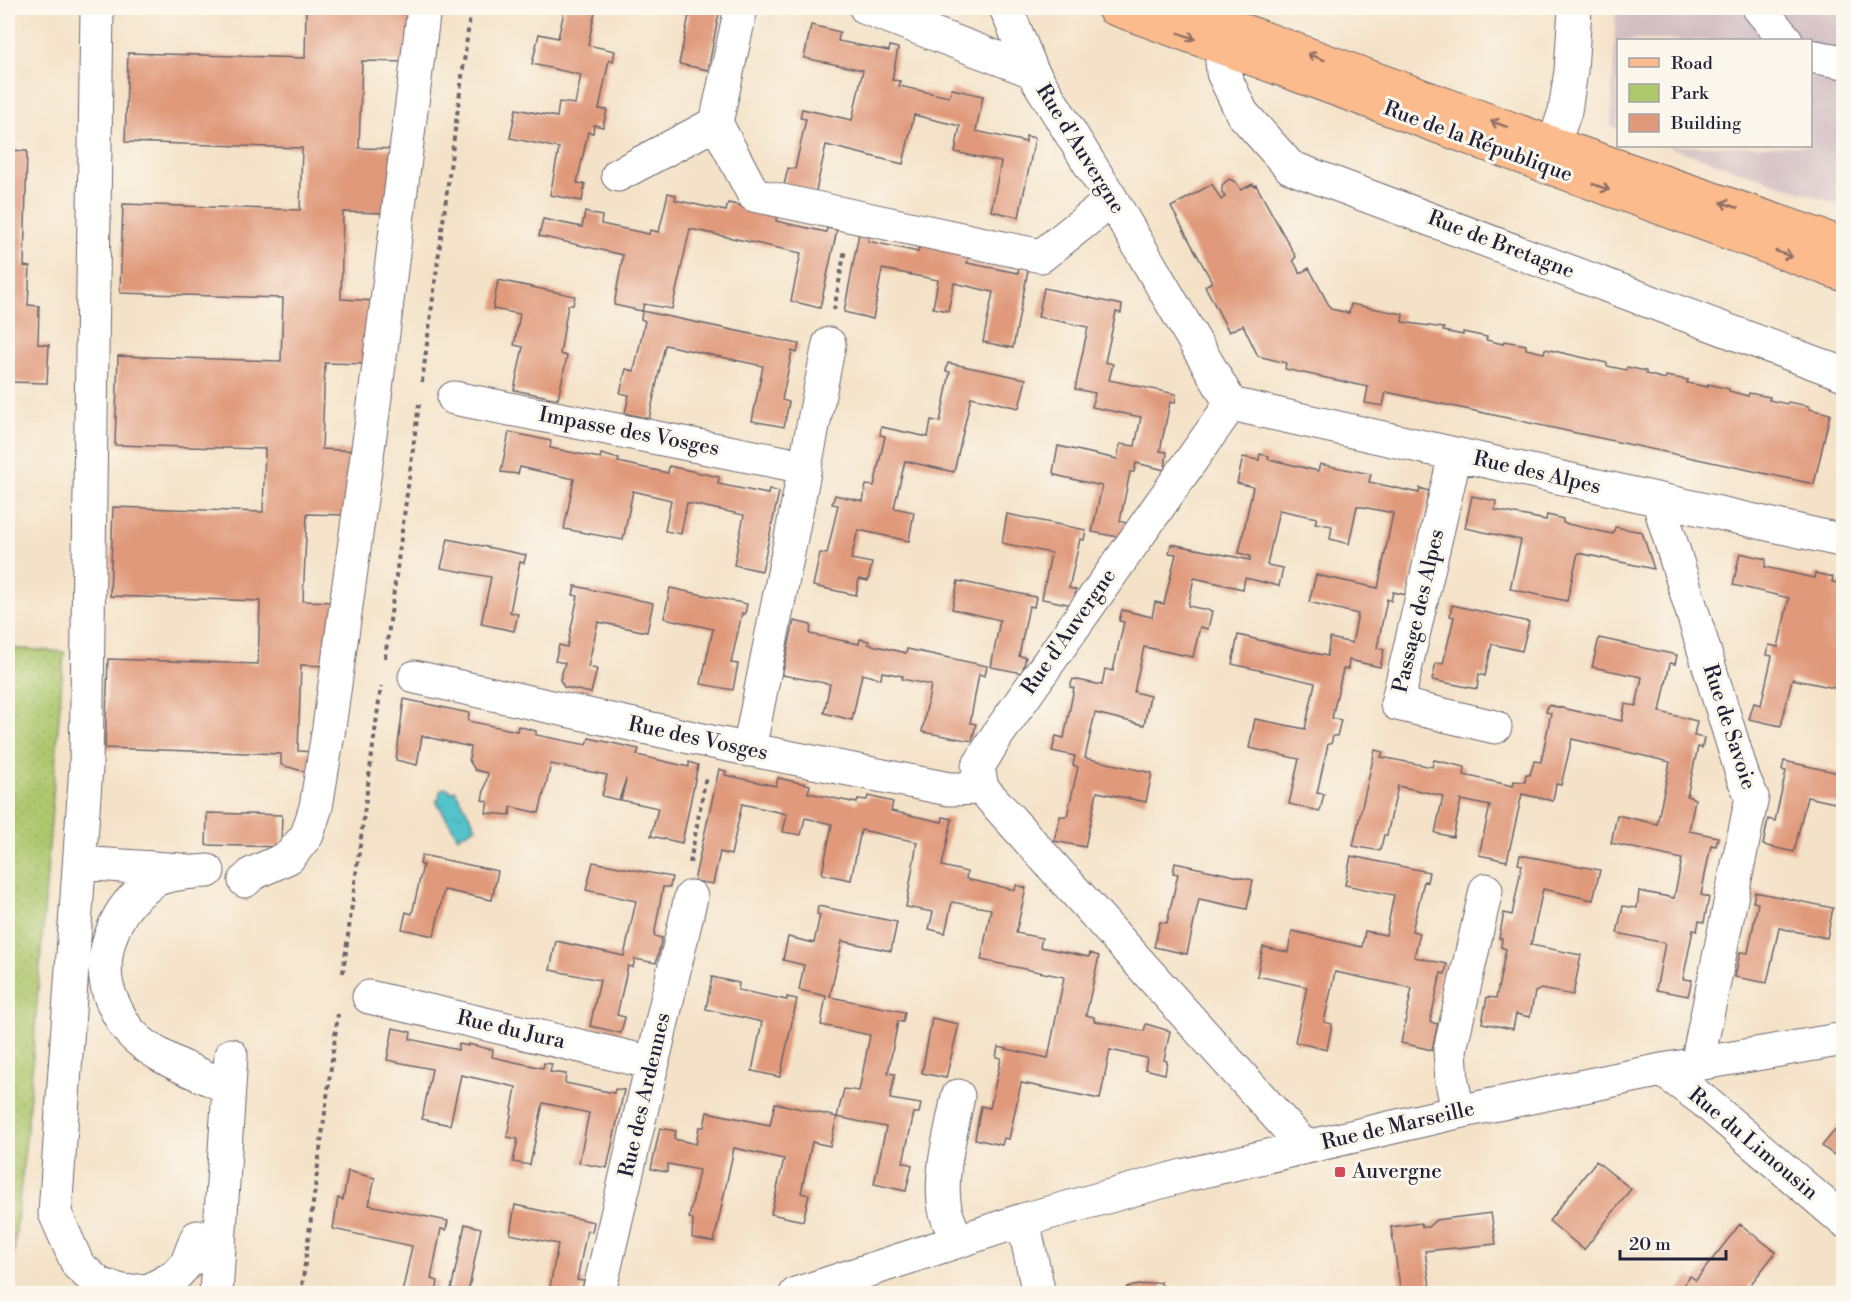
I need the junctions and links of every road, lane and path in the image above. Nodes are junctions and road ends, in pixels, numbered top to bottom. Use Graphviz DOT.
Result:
graph roads {
  1 [pos="97,8"];
  2 [pos="424,8"];
  3 [pos="471,8"];
  4 [pos="741,8"];
  5 [pos="866,8"];
  6 [pos="1006,8"];
  7 [pos="1113,8"];
  8 [pos="1182,8"];
  9 [pos="1575,8"];
  10 [pos="1759,8"];
  11 [pos="1785,39"];
  12 [pos="1221,48"];
  13 [pos="1812,56"];
  14 [pos="1844,62"];
  15 [pos="1032,71"];
  16 [pos="716,123"];
  17 [pos="1550,155"];
  18 [pos="618,175"];
  19 [pos="1112,200"];
  20 [pos="850,216"];
  21 [pos="1844,244"];
  22 [pos="1844,275"];
  23 [pos="829,344"];
  24 [pos="1844,374"];
  25 [pos="421,385"];
  26 [pos="420,397"];
  27 [pos="454,398"];
  28 [pos="1231,404"];
  29 [pos="1455,455"];
  30 [pos="805,466"];
  31 [pos="1658,500"];
  32 [pos="1844,541"];
  33 [pos="384,668"];
  34 [pos="415,677"];
  35 [pos="382,680"];
  36 [pos="1495,727"];
  37 [pos="712,742"];
  38 [pos="749,750"];
  39 [pos="982,788"];
  40 [pos="80,864"];
  41 [pos="208,871"];
  42 [pos="1486,890"];
  43 [pos="691,897"];
  44 [pos="74,946"];
  45 [pos="106,951"];
  46 [pos="343,975"];
  47 [pos="369,997"];
  48 [pos="339,1010"];
  49 [pos="1844,1039"];
  50 [pos="231,1055"];
  51 [pos="653,1063"];
  52 [pos="1697,1064"];
  53 [pos="1662,1070"];
  54 [pos="228,1087"];
  55 [pos="958,1096"];
  56 [pos="1458,1112"];
  57 [pos="1305,1147"];
  58 [pos="1023,1220"];
  59 [pos="1844,1221"];
  60 [pos="219,1236"];
  61 [pos="958,1242"];
  62 [pos="216,1293"];
  63 [pos="301,1293"];
  64 [pos="602,1293"];
  65 [pos="796,1293"];
  66 [pos="1039,1293"];
  1 -- 40 [label="street"];
  2 -- 41 [label="street"];
  3 -- 25 [label="path"];
  4 -- 16 [label="street"];
  5 -- 15 [label="street, Rue d'Auvergne"];
  6 -- 15 [label="street, Rue d'Auvergne"];
  7 -- 12 [label="main road, Rue de la République, one-way"];
  17 -- 8 [label="main road, Rue de la République, one-way"];
  9 -- 17 [label="street"];
  10 -- 11 [label="street"];
  12 -- 17 [label="main road, Rue de la République"];
  12 -- 24 [label="street, Rue de Bretagne"];
  13 -- 14 [label="street"];
  15 -- 19 [label="street, Rue d'Auvergne"];
  16 -- 18 [label="street"];
  16 -- 20 [label="street"];
  21 -- 17 [label="main road, Rue de la République, one-way"];
  17 -- 22 [label="main road, Rue de la République, one-way"];
  19 -- 20 [label="street"];
  19 -- 28 [label="street, Rue d'Auvergne"];
  20 -- 23 [label="path"];
  23 -- 30 [label="street"];
  26 -- 33 [label="path"];
  27 -- 30 [label="street, Impasse des Vosges"];
  28 -- 29 [label="street, Rue des Alpes"];
  28 -- 39 [label="street, Rue d'Auvergne"];
  29 -- 31 [label="street, Rue des Alpes"];
  29 -- 36 [label="street, Passage des Alpes"];
  30 -- 38 [label="street"];
  31 -- 32 [label="street, Rue des Alpes"];
  31 -- 52 [label="street, Rue de Savoie"];
  34 -- 37 [label="street, Rue des Vosges"];
  35 -- 46 [label="path"];
  37 -- 38 [label="street, Rue des Vosges"];
  37 -- 43 [label="path"];
  38 -- 39 [label="street, Rue des Vosges"];
  39 -- 57 [label="street"];
  40 -- 41 [label="street"];
  40 -- 44 [label="street"];
  41 -- 45 [label="street"];
  42 -- 56 [label="street"];
  43 -- 51 [label="street, Rue des Ardennes"];
  44 -- 45 [label="street"];
  44 -- 60 [label="street"];
  45 -- 54 [label="street"];
  47 -- 51 [label="street, Rue du Jura"];
  48 -- 63 [label="path"];
  49 -- 52 [label="street, Rue de Marseille"];
  50 -- 54 [label="street"];
  51 -- 64 [label="street, Rue des Ardennes"];
  52 -- 53 [label="street, Rue de Marseille"];
  53 -- 56 [label="street, Rue de Marseille"];
  53 -- 59 [label="street, Rue du Limousin"];
  54 -- 60 [label="street"];
  55 -- 61 [label="street"];
  56 -- 57 [label="street, Rue de Marseille"];
  57 -- 58 [label="street, Rue de Marseille"];
  58 -- 61 [label="street, Rue de Marseille"];
  58 -- 66 [label="street"];
  60 -- 62 [label="street"];
  61 -- 65 [label="street, Rue de Marseille"];
}
